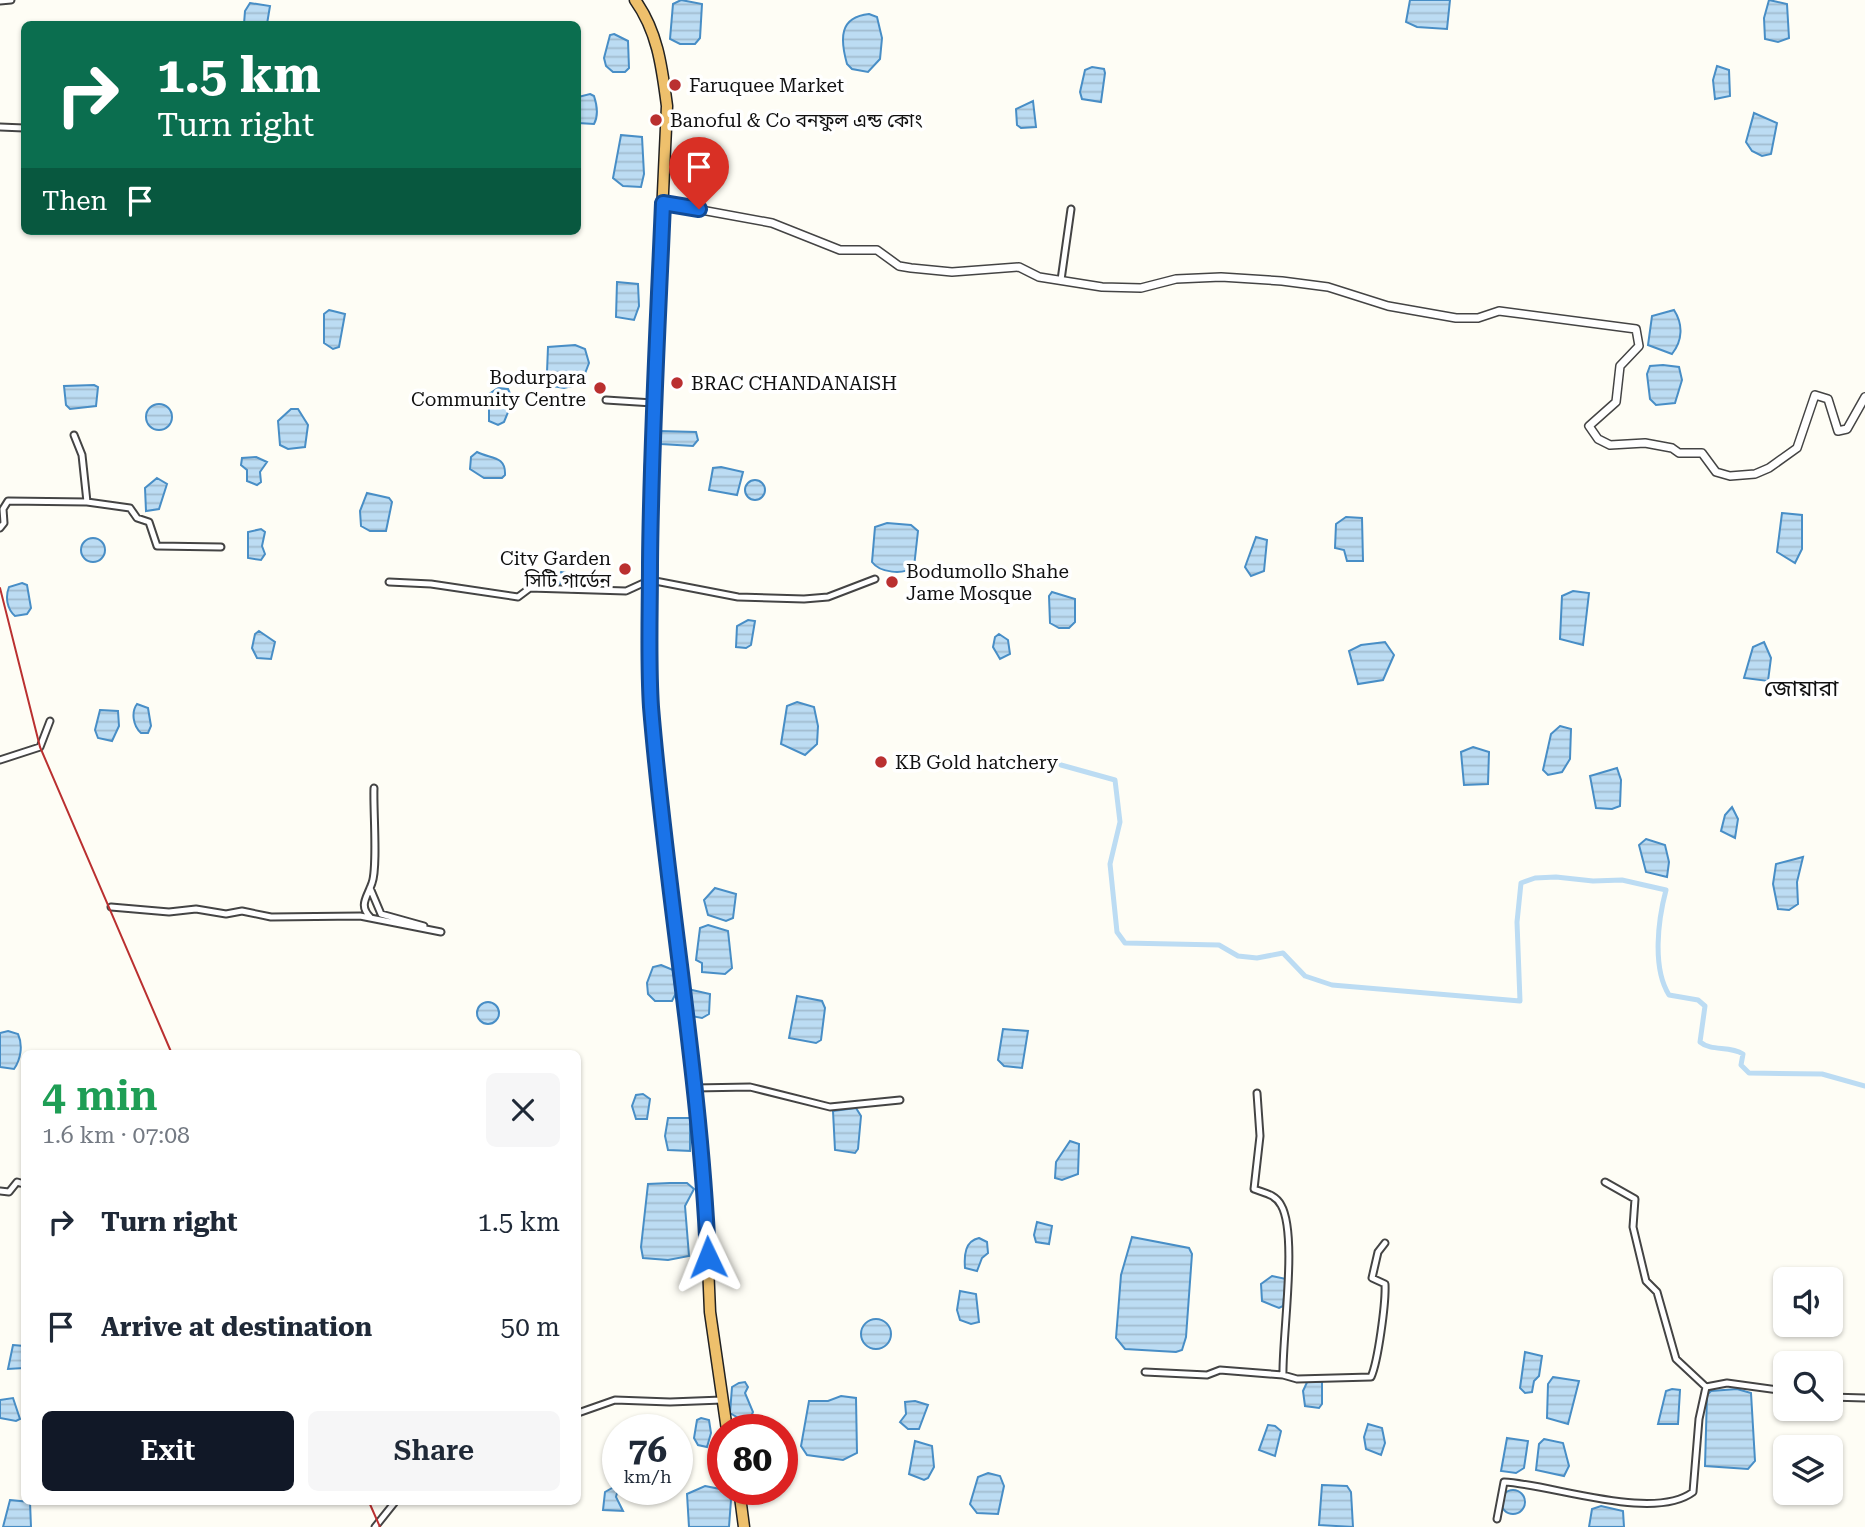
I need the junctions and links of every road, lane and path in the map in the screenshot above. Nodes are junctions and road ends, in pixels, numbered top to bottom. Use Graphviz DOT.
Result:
graph roads {
  1 [pos="11,0"];
  2 [pos="635,0"];
  3 [pos="0,1"];
  4 [pos="0,127"];
  5 [pos="21,128"];
  6 [pos="663,203"];
  7 [pos="1071,209"];
  8 [pos="1062,280"];
  9 [pos="1865,397"];
  10 [pos="606,400"];
  11 [pos="653,403"];
  12 [pos="74,435"];
  13 [pos="87,502"];
  14 [pos="0,528"];
  15 [pos="221,547"];
  16 [pos="875,579"];
  17 [pos="650,580"];
  18 [pos="389,582"];
  19 [pos="50,721"];
  20 [pos="0,760"];
  21 [pos="374,788"];
  22 [pos="370,888"];
  23 [pos="111,907"];
  24 [pos="371,918"];
  25 [pos="694,1088"];
  26 [pos="1257,1093"];
  27 [pos="900,1100"];
  28 [pos="1605,1182"];
  29 [pos="21,1183"];
  30 [pos="0,1191"];
  31 [pos="1385,1243"];
  32 [pos="1145,1372"];
  33 [pos="1283,1374"];
  34 [pos="1706,1387"];
  35 [pos="1773,1389"];
  36 [pos="1843,1397"];
  37 [pos="1865,1398"];
  38 [pos="722,1400"];
  39 [pos="581,1412"];
  40 [pos="724,1414"];
  41 [pos="393,1505"];
  42 [pos="741,1505"];
  43 [pos="1497,1519"];
  44 [pos="375,1527"];
  45 [pos="744,1527"];
  1 -- 3 [label="street"];
  2 -- 6 [label="highway"];
  4 -- 5 [label="street"];
  6 -- 8 [label="street"];
  6 -- 11 [label="highway"];
  7 -- 8 [label="street"];
  8 -- 9 [label="street"];
  10 -- 11 [label="street"];
  11 -- 17 [label="highway"];
  12 -- 13 [label="street"];
  13 -- 14 [label="street"];
  13 -- 15 [label="street"];
  16 -- 17 [label="street"];
  17 -- 18 [label="street"];
  17 -- 25 [label="highway"];
  19 -- 20 [label="street"];
  21 -- 22 [label="street"];
  22 -- 24 [label="street"];
  22 -- 24 [label="street"];
  23 -- 24 [label="street"];
  25 -- 27 [label="street"];
  25 -- 38 [label="highway"];
  26 -- 33 [label="street"];
  28 -- 34 [label="street"];
  29 -- 30 [label="street"];
  31 -- 33 [label="street"];
  32 -- 33 [label="street"];
  34 -- 35 [label="street"];
  34 -- 43 [label="street"];
  36 -- 37 [label="street"];
  38 -- 39 [label="street"];
  38 -- 40 [label="highway"];
  41 -- 44 [label="street"];
  42 -- 45 [label="highway"];
}
